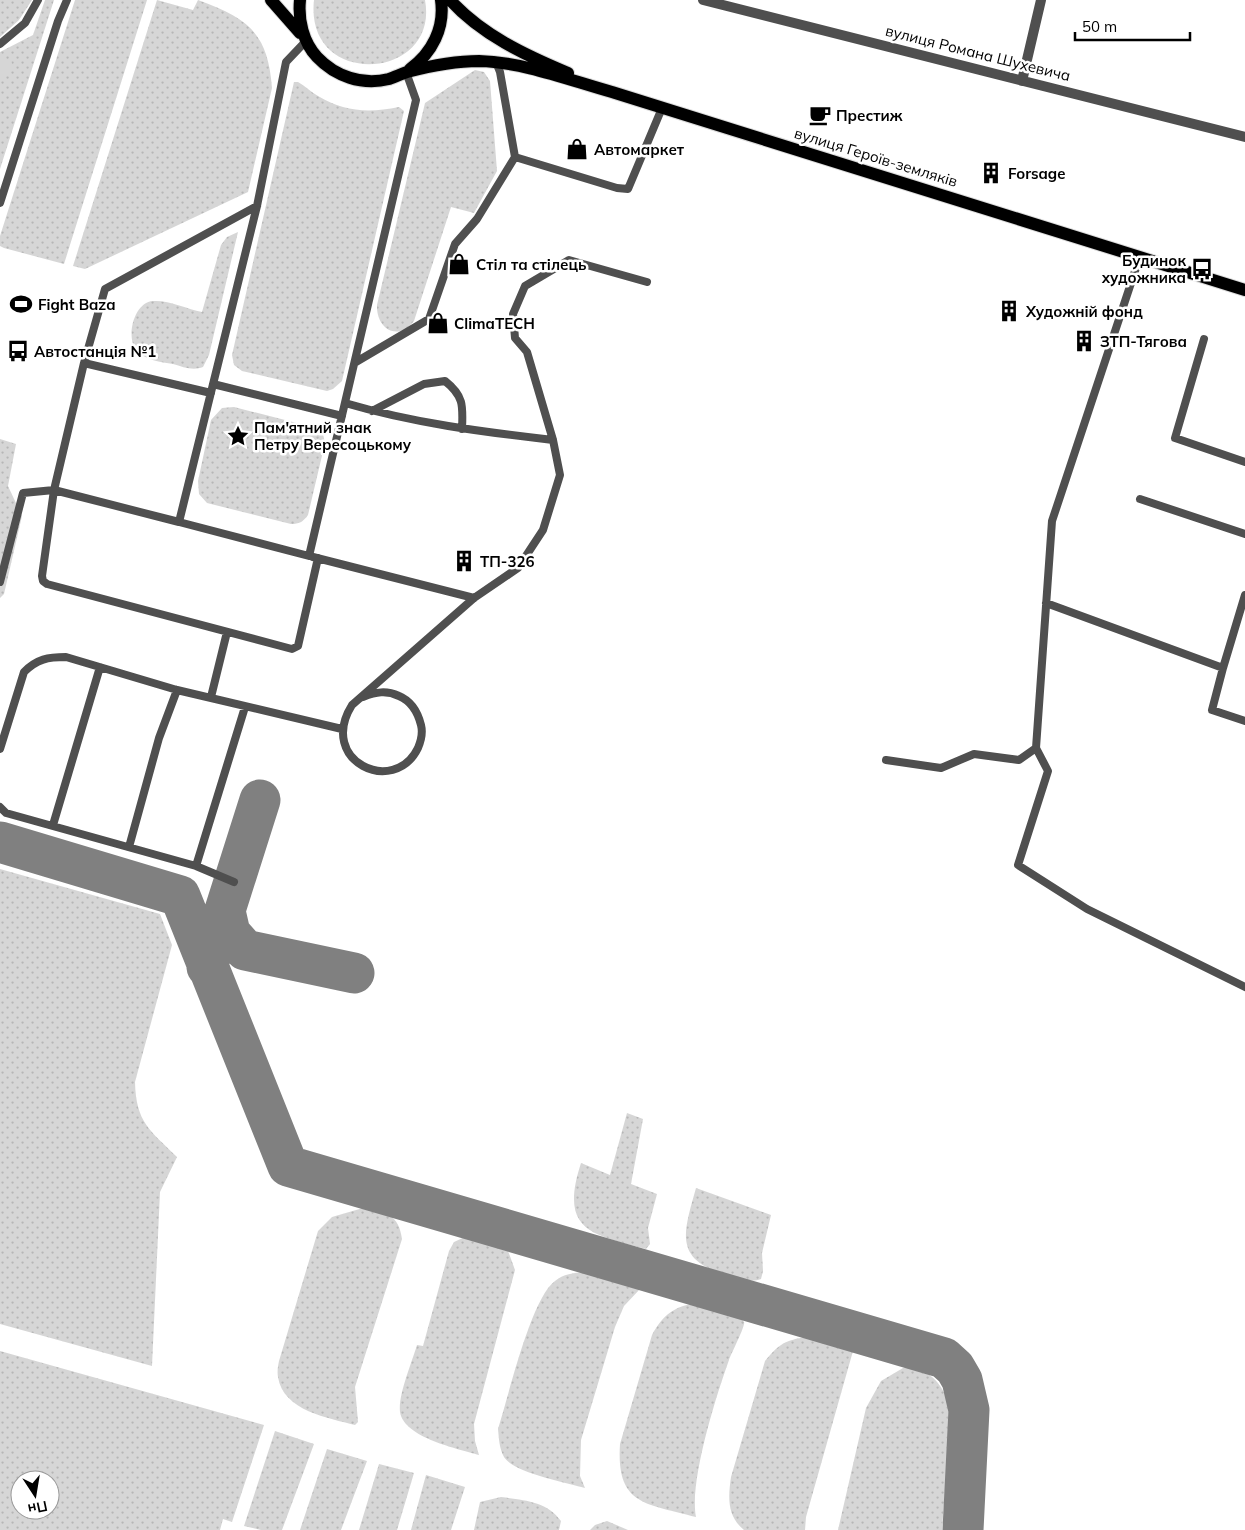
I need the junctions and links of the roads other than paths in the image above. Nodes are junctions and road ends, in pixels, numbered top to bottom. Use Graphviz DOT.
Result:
graph roads {
  1 [pos="38,0"];
  2 [pos="67,0"];
  3 [pos="270,0"];
  4 [pos="300,0"];
  5 [pos="441,0"];
  6 [pos="450,0"];
  7 [pos="703,0"];
  8 [pos="1041,0"];
  9 [pos="733,3"];
  10 [pos="306,41"];
  11 [pos="0,44"];
  12 [pos="496,62"];
  13 [pos="406,72"];
  14 [pos="1022,81"];
  15 [pos="612,92"];
  16 [pos="662,108"];
  17 [pos="1245,137"];
  18 [pos="515,157"];
  19 [pos="0,203"];
  20 [pos="257,206"];
  21 [pos="1140,256"];
  22 [pos="647,282"];
  23 [pos="1245,290"];
  24 [pos="1204,339"];
  25 [pos="356,362"];
  26 [pos="84,363"];
  27 [pos="213,384"];
  28 [pos="211,393"];
  29 [pos="345,403"];
  30 [pos="372,411"];
  31 [pos="342,416"];
  32 [pos="462,429"];
  33 [pos="553,440"];
  34 [pos="1245,462"];
  35 [pos="54,490"];
  36 [pos="1140,499"];
  37 [pos="179,522"];
  38 [pos="1245,534"];
  39 [pos="309,556"];
  40 [pos="318,558"];
  41 [pos="0,582"];
  42 [pos="1245,595"];
  43 [pos="474,598"];
  44 [pos="1046,603"];
  45 [pos="227,632"];
  46 [pos="100,667"];
  47 [pos="1223,668"];
  48 [pos="177,690"];
  49 [pos="211,697"];
  50 [pos="363,697"];
  51 [pos="244,706"];
  52 [pos="1245,721"];
  53 [pos="342,729"];
  54 [pos="1036,748"];
  55 [pos="0,749"];
  56 [pos="886,760"];
  57 [pos="0,807"];
  58 [pos="53,825"];
  59 [pos="129,847"];
  60 [pos="196,866"];
  61 [pos="234,882"];
  62 [pos="1245,987"];
  1 -- 11 [label="lane"];
  2 -- 19 [label="lane"];
  3 -- 10 [label="main road"];
  4 -- 10 [label="main road"];
  5 -- 13 [label="main road"];
  6 -- 15 [label="main road"];
  7 -- 9 [label="street, вулиця Романа Шухевича"];
  8 -- 14 [label="street"];
  9 -- 14 [label="street, вулиця Романа Шухевича"];
  10 -- 13 [label="main road"];
  10 -- 20 [label="lane"];
  12 -- 13 [label="main road"];
  12 -- 15 [label="main road"];
  12 -- 18 [label="lane"];
  13 -- 25 [label="lane"];
  14 -- 17 [label="street, вулиця Романа Шухевича"];
  15 -- 16 [label="main road, вулиця Героїв-земляків"];
  16 -- 18 [label="lane"];
  16 -- 21 [label="main road, вулиця Героїв-земляків"];
  18 -- 25 [label="lane"];
  20 -- 26 [label="lane"];
  20 -- 27 [label="lane"];
  21 -- 23 [label="main road, вулиця Героїв-земляків"];
  21 -- 44 [label="lane"];
  22 -- 33 [label="lane"];
  24 -- 34 [label="lane"];
  25 -- 29 [label="lane"];
  26 -- 28 [label="lane"];
  26 -- 35 [label="lane"];
  27 -- 28 [label="lane"];
  27 -- 31 [label="lane"];
  28 -- 37 [label="lane"];
  29 -- 30 [label="lane"];
  29 -- 31 [label="lane"];
  30 -- 32 [label="lane"];
  30 -- 32 [label="lane"];
  31 -- 39 [label="lane"];
  32 -- 33 [label="lane"];
  33 -- 43 [label="lane"];
  35 -- 37 [label="lane"];
  35 -- 41 [label="lane"];
  35 -- 45 [label="lane"];
  36 -- 38 [label="lane"];
  37 -- 39 [label="lane"];
  39 -- 40 [label="lane"];
  40 -- 43 [label="lane"];
  40 -- 45 [label="lane"];
  42 -- 47 [label="lane"];
  43 -- 50 [label="lane"];
  44 -- 47 [label="lane"];
  44 -- 54 [label="lane"];
  45 -- 49 [label="lane"];
  46 -- 48 [label="lane"];
  46 -- 55 [label="lane"];
  46 -- 58 [label="lane"];
  47 -- 52 [label="lane"];
  48 -- 49 [label="lane"];
  48 -- 59 [label="lane"];
  49 -- 51 [label="lane"];
  50 -- 53 [label="lane"];
  50 -- 53 [label="lane"];
  51 -- 53 [label="lane"];
  51 -- 60 [label="lane"];
  54 -- 56 [label="lane"];
  54 -- 62 [label="lane"];
  57 -- 58 [label="lane"];
  58 -- 59 [label="lane"];
  59 -- 60 [label="lane"];
  60 -- 61 [label="lane"];
}
